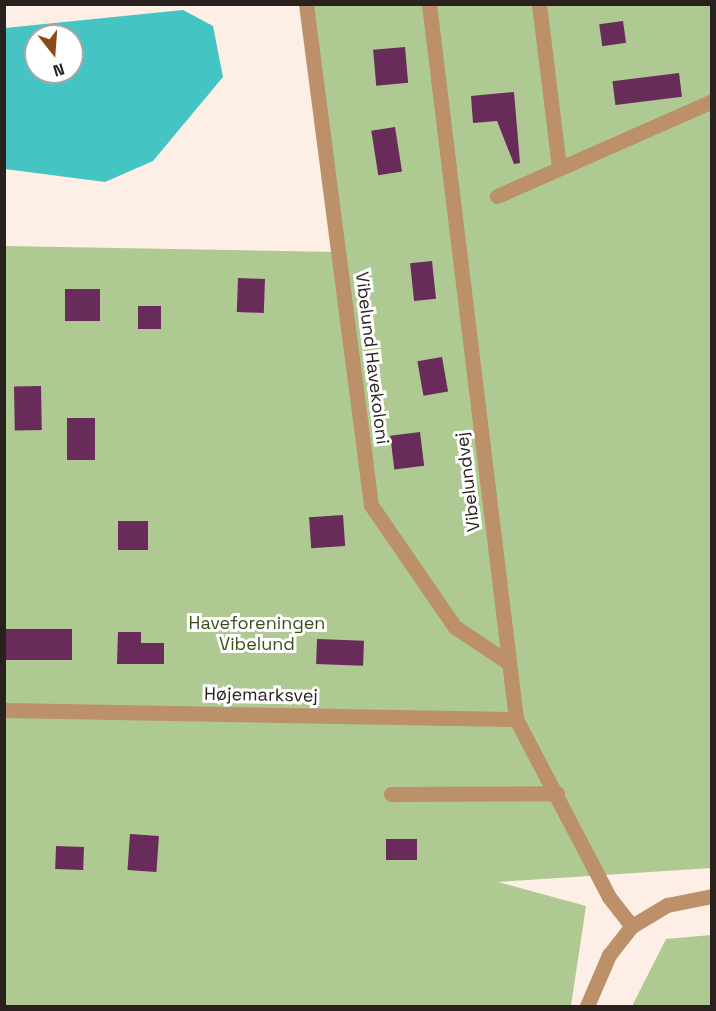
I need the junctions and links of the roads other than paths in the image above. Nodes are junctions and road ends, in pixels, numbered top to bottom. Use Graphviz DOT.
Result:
graph roads {
  1 [pos="306,4"];
  2 [pos="429,4"];
  3 [pos="539,4"];
  4 [pos="711,101"];
  5 [pos="559,168"];
  6 [pos="497,196"];
  7 [pos="509,663"];
  8 [pos="4,711"];
  9 [pos="516,720"];
  10 [pos="556,793"];
  11 [pos="391,794"];
  12 [pos="711,896"];
  13 [pos="632,926"];
  14 [pos="587,1006"];
  1 -- 7 [label="street, Vibelund Havekoloni"];
  2 -- 7 [label="street, Vibelundvej"];
  3 -- 5 [label="street"];
  4 -- 5 [label="street"];
  5 -- 6 [label="street"];
  7 -- 9 [label="street, Vibelundvej"];
  8 -- 9 [label="street, Højemarksvej"];
  9 -- 10 [label="street, Vibelundvej"];
  10 -- 11 [label="street"];
  10 -- 13 [label="street, Vibelundvej"];
  12 -- 13 [label="street"];
  13 -- 14 [label="street"];
}
